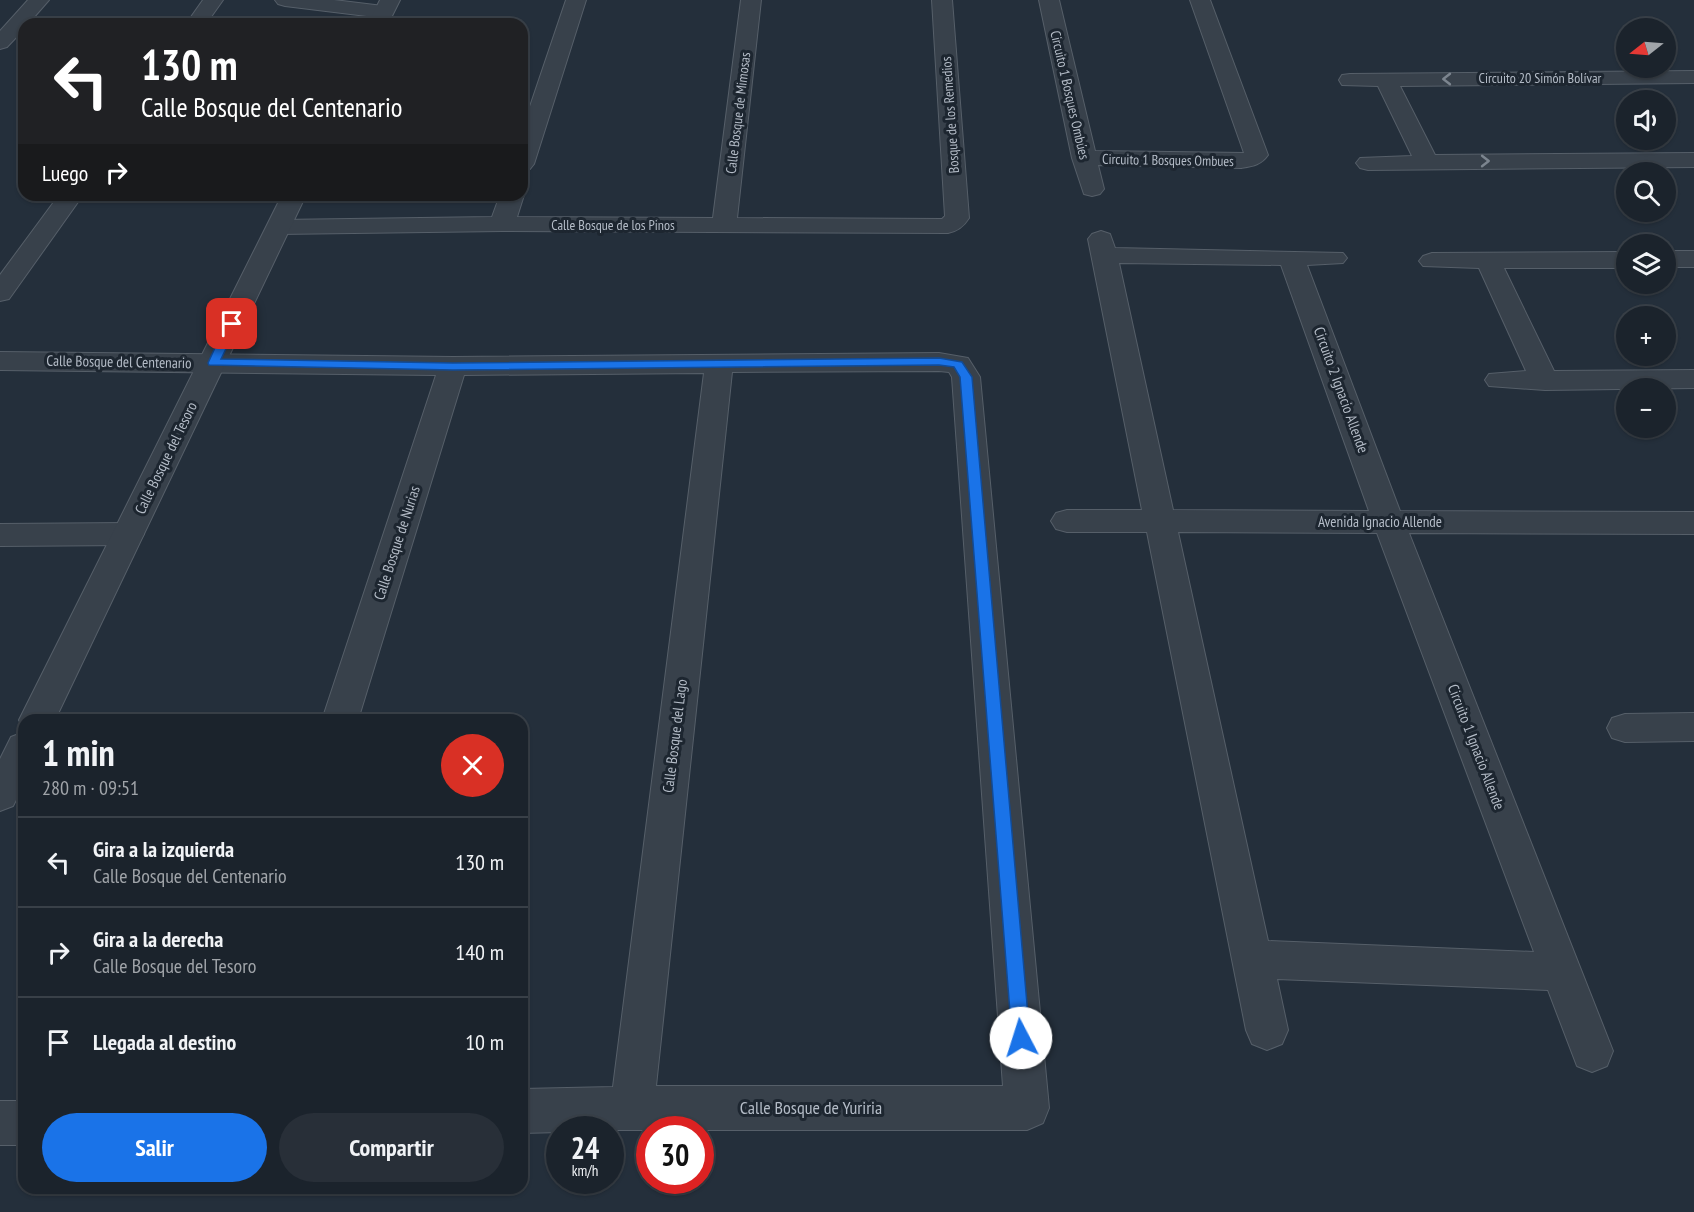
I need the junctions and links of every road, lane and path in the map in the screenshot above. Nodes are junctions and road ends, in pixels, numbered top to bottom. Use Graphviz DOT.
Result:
graph roads {
  1 [pos="39,0"];
  2 [pos="213,0"];
  3 [pos="285,0"];
  4 [pos="576,0"];
  5 [pos="751,0"];
  6 [pos="942,0"];
  7 [pos="1049,0"];
  8 [pos="1200,0"];
  9 [pos="384,12"];
  10 [pos="23,18"];
  11 [pos="200,18"];
  12 [pos="18,23"];
  13 [pos="0,43"];
  14 [pos="1694,77"];
  15 [pos="1350,80"];
  16 [pos="1386,80"];
  17 [pos="528,146"];
  18 [pos="1084,158"];
  19 [pos="1694,160"];
  20 [pos="1368,162"];
  21 [pos="1427,162"];
  22 [pos="1092,189"];
  23 [pos="67,201"];
  24 [pos="291,201"];
  25 [pos="510,201"];
  26 [pos="502,224"];
  27 [pos="724,225"];
  28 [pos="948,226"];
  29 [pos="279,227"];
  30 [pos="1334,258"];
  31 [pos="1293,259"];
  32 [pos="1694,259"];
  33 [pos="1616,260"];
  34 [pos="1676,260"];
  35 [pos="1432,261"];
  36 [pos="1488,261"];
  37 [pos="0,293"];
  38 [pos="0,361"];
  39 [pos="213,363"];
  40 [pos="719,364"];
  41 [pos="453,366"];
  42 [pos="1499,380"];
  43 [pos="1694,380"];
  44 [pos="1545,381"];
  45 [pos="1067,520"];
  46 [pos="1158,521"];
  47 [pos="1389,522"];
  48 [pos="1694,523"];
  49 [pos="128,534"];
  50 [pos="0,535"];
  51 [pos="40,714"];
  52 [pos="342,714"];
  53 [pos="1694,727"];
  54 [pos="1625,728"];
  55 [pos="1252,959"];
  56 [pos="1562,972"];
  57 [pos="1267,1030"];
  58 [pos="1592,1051"];
  59 [pos="632,1108"];
  60 [pos="1027,1108"];
  61 [pos="528,1111"];
  62 [pos="0,1123"];
  63 [pos="18,1123"];
  1 -- 10 [label="street"];
  2 -- 11 [label="street"];
  3 -- 9 [label="street"];
  4 -- 17 [label="street"];
  5 -- 27 [label="street, Calle Bosque de Mimosas"];
  6 -- 28 [label="street, Bosque de los Remedios"];
  7 -- 18 [label="street, Circuito 1 Bosques Ombúes"];
  8 -- 18 [label="street, Circuito 1 Bosques Ombues"];
  12 -- 13 [label="street"];
  14 -- 16 [label="street, Circuito 20 Simón Bolívar, one-way"];
  15 -- 16 [label="street, Circuito 20 Simón Bolívar"];
  16 -- 21 [label="street"];
  18 -- 22 [label="street, Circuito 1 Bosques Ombúes"];
  21 -- 19 [label="street, one-way"];
  20 -- 21 [label="street"];
  23 -- 37 [label="street"];
  24 -- 29 [label="street, Calle Bosque del Tesoro"];
  25 -- 26 [label="street"];
  26 -- 27 [label="street, Calle Bosque de los Pinos"];
  26 -- 29 [label="street, Calle Bosque de los Pinos"];
  27 -- 28 [label="street, Calle Bosque de los Pinos"];
  29 -- 39 [label="street, Calle Bosque del Tesoro"];
  30 -- 31 [label="street"];
  31 -- 46 [label="street"];
  31 -- 47 [label="street, Circuito 2 Ignacio Allende"];
  32 -- 34 [label="street"];
  33 -- 36 [label="street"];
  35 -- 36 [label="street"];
  36 -- 44 [label="street"];
  38 -- 39 [label="street, Calle Bosque del Centenario"];
  39 -- 41 [label="street, Calle Bosque del Centenario"];
  39 -- 49 [label="street, Calle Bosque del Tesoro"];
  40 -- 41 [label="street, Calle Bosque del Centenario"];
  40 -- 59 [label="street, Calle Bosque del Lago"];
  40 -- 60 [label="street, Calle Bosque del Centenario"];
  41 -- 52 [label="street, Calle Bosque de Nurias"];
  42 -- 44 [label="street"];
  43 -- 44 [label="street"];
  45 -- 46 [label="street, Avenida Ignacio Allende"];
  46 -- 47 [label="street, Avenida Ignacio Allende"];
  46 -- 55 [label="street"];
  47 -- 48 [label="street, Avenida Ignacio Allende"];
  47 -- 56 [label="street, Circuito 1 Ignacio Allende"];
  49 -- 50 [label="street"];
  49 -- 51 [label="street, Calle Bosque del Tesoro"];
  53 -- 54 [label="street"];
  55 -- 56 [label="street"];
  55 -- 57 [label="street"];
  56 -- 58 [label="street, Circuito 1 Ignacio Allende"];
  59 -- 60 [label="street, Calle Bosque de Yuriria"];
  59 -- 61 [label="street, Calle Bosque de Yuriria"];
  62 -- 63 [label="street"];
}
